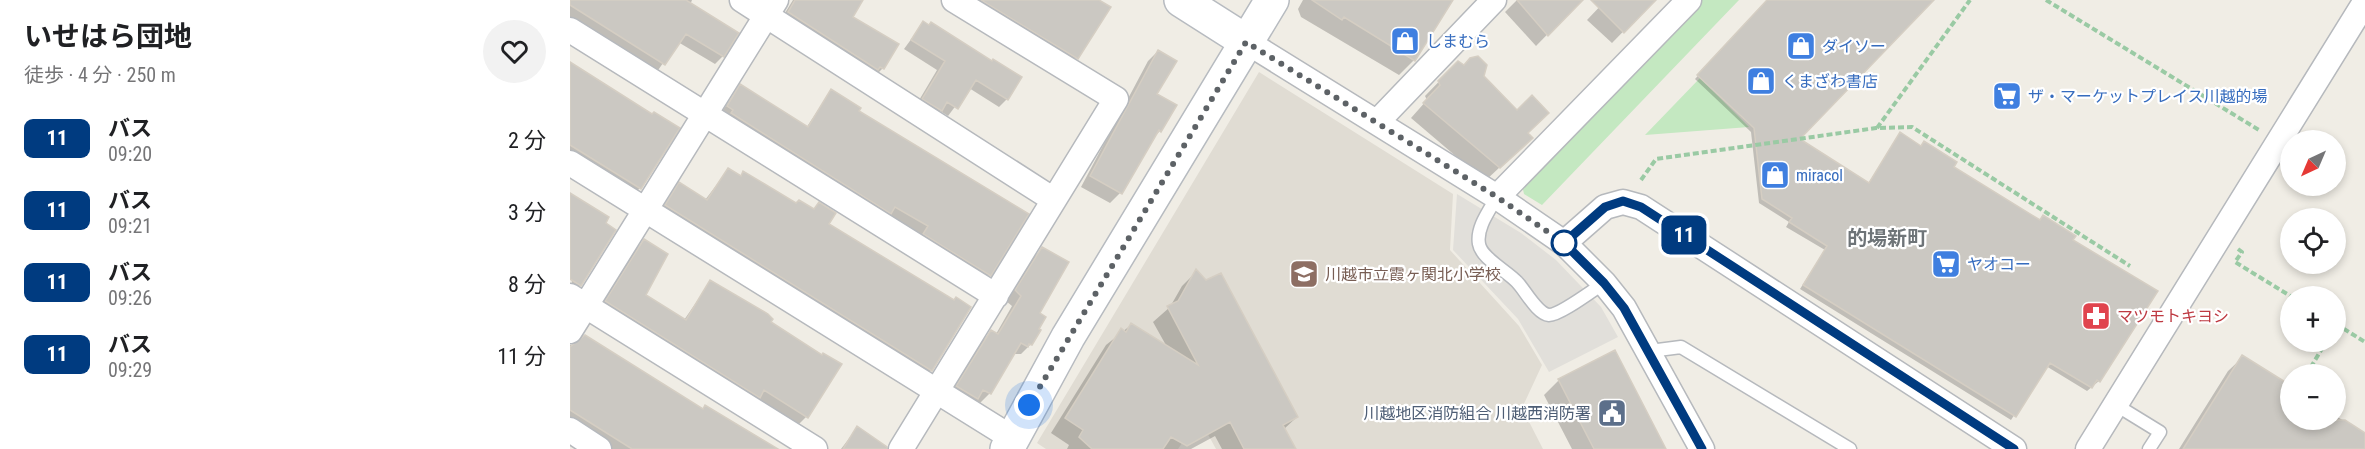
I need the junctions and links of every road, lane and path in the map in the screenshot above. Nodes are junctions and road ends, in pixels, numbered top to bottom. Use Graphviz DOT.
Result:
graph roads {
  1 [pos="742,0"];
  2 [pos="954,0"];
  3 [pos="1181,0"];
  4 [pos="1272,0"];
  5 [pos="1494,0"];
  6 [pos="1689,0"];
  7 [pos="1970,0"];
  8 [pos="2046,0"];
  9 [pos="2365,2"];
  10 [pos="771,7"];
  11 [pos="570,30"];
  12 [pos="1246,42"];
  13 [pos="703,114"];
  14 [pos="1377,122"];
  15 [pos="1876,128"];
  16 [pos="2265,134"];
  17 [pos="570,163"];
  18 [pos="1641,180"];
  19 [pos="1497,197"];
  20 [pos="1054,200"];
  21 [pos="645,210"];
  22 [pos="2220,238"];
  23 [pos="1564,243"];
  24 [pos="2130,266"];
  25 [pos="1604,283"];
  26 [pos="2280,290"];
  27 [pos="996,296"];
  28 [pos="578,301"];
  29 [pos="570,331"];
  30 [pos="2346,331"];
  31 [pos="2365,342"];
  32 [pos="1650,351"];
  33 [pos="935,391"];
  34 [pos="2116,405"];
  35 [pos="570,430"];
  36 [pos="1009,444"];
  37 [pos="599,449"];
  38 [pos="815,449"];
  39 [pos="901,449"];
  40 [pos="1702,449"];
  41 [pos="1850,449"];
  42 [pos="2014,449"];
  43 [pos="2088,449"];
  44 [pos="2149,449"];
  1 -- 10 [label="street"];
  2 -- 20 [label="street"];
  3 -- 12 [label="street"];
  4 -- 12 [label="street"];
  5 -- 14 [label="street"];
  6 -- 19 [label="street"];
  7 -- 15 [label="path"];
  8 -- 16 [label="path"];
  9 -- 22 [label="street"];
  10 -- 13 [label="street"];
  10 -- 20 [label="street"];
  11 -- 13 [label="street"];
  12 -- 14 [label="street"];
  12 -- 36 [label="street"];
  13 -- 21 [label="street"];
  13 -- 27 [label="street"];
  14 -- 19 [label="street"];
  15 -- 18 [label="path"];
  15 -- 24 [label="path"];
  17 -- 21 [label="street"];
  19 -- 23 [label="street"];
  19 -- 25 [label="lane"];
  20 -- 27 [label="street"];
  21 -- 28 [label="street"];
  21 -- 33 [label="street"];
  22 -- 26 [label="path"];
  22 -- 34 [label="street"];
  23 -- 25 [label="street"];
  23 -- 42 [label="street"];
  25 -- 32 [label="street"];
  27 -- 33 [label="street"];
  28 -- 29 [label="street"];
  28 -- 38 [label="street"];
  30 -- 31 [label="path"];
  32 -- 40 [label="street"];
  32 -- 41 [label="lane"];
  33 -- 36 [label="street"];
  33 -- 39 [label="street"];
  34 -- 43 [label="street"];
  34 -- 44 [label="lane"];
  35 -- 37 [label="street"];
}
